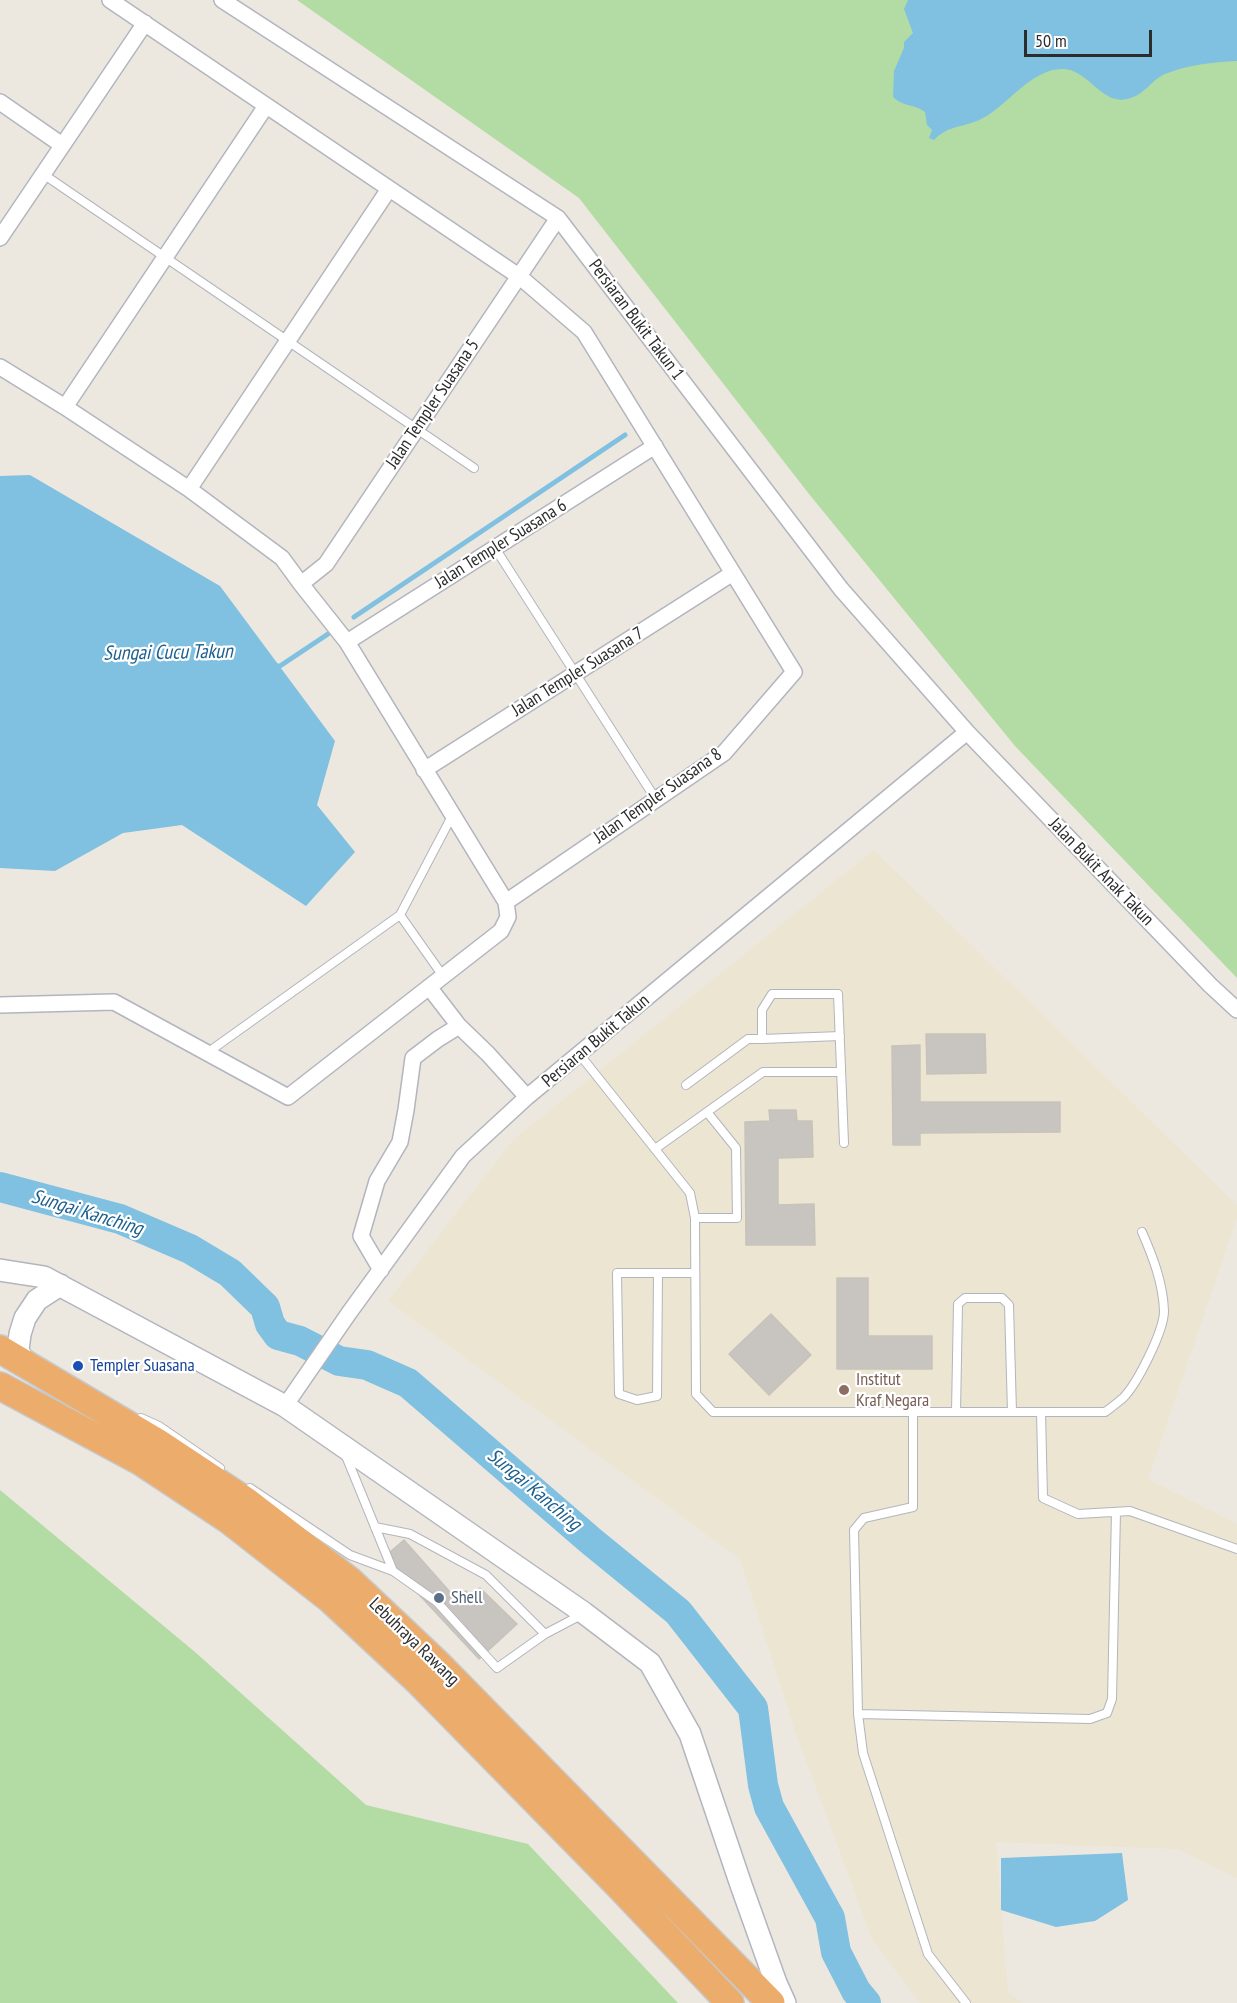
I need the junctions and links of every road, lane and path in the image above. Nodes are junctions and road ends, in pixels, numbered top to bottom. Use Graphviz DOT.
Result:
graph roads {
  1 [pos="110,0"];
  2 [pos="222,0"];
  3 [pos="145,23"];
  4 [pos="0,102"];
  5 [pos="266,106"];
  6 [pos="62,145"];
  7 [pos="43,174"];
  8 [pos="389,189"];
  9 [pos="558,218"];
  10 [pos="0,238"];
  11 [pos="165,257"];
  12 [pos="520,277"];
  13 [pos="287,341"];
  14 [pos="0,367"];
  15 [pos="65,407"];
  16 [pos="416,429"];
  17 [pos="655,446"];
  18 [pos="474,468"];
  19 [pos="189,489"];
  20 [pos="495,548"];
  21 [pos="733,573"];
  22 [pos="301,584"];
  23 [pos="347,642"];
  24 [pos="575,674"];
  25 [pos="967,732"];
  26 [pos="424,770"];
  27 [pos="655,798"];
  28 [pos="452,816"];
  29 [pos="506,902"];
  30 [pos="400,915"];
  31 [pos="443,976"];
  32 [pos="429,987"];
  33 [pos="0,1005"];
  34 [pos="1237,1011"];
  35 [pos="459,1026"];
  36 [pos="840,1035"];
  37 [pos="762,1039"];
  38 [pos="207,1053"];
  39 [pos="580,1055"];
  40 [pos="841,1072"];
  41 [pos="686,1085"];
  42 [pos="527,1097"];
  43 [pos="706,1112"];
  44 [pos="844,1143"];
  45 [pos="655,1149"];
  46 [pos="695,1218"];
  47 [pos="1142,1232"];
  48 [pos="0,1269"];
  49 [pos="381,1270"];
  50 [pos="658,1273"];
  51 [pos="695,1273"];
  52 [pos="60,1285"];
  53 [pos="0,1349"];
  54 [pos="24,1363"];
  55 [pos="52,1379"];
  56 [pos="0,1386"];
  57 [pos="100,1398"];
  58 [pos="285,1406"];
  59 [pos="129,1412"];
  60 [pos="913,1412"];
  61 [pos="956,1412"];
  62 [pos="1012,1412"];
  63 [pos="1041,1412"];
  64 [pos="342,1446"];
  65 [pos="226,1471"];
  66 [pos="245,1484"];
  67 [pos="1116,1512"];
  68 [pos="375,1527"];
  69 [pos="1237,1549"];
  70 [pos="393,1571"];
  71 [pos="584,1613"];
  72 [pos="545,1634"];
  73 [pos="858,1714"];
  74 [pos="730,2003"];
  75 [pos="771,2003"];
  76 [pos="784,2003"];
  77 [pos="966,2003"];
  1 -- 3 [label="street"];
  2 -- 9 [label="street, Persiaran Bukit Takun 1"];
  3 -- 5 [label="street"];
  3 -- 6 [label="street"];
  4 -- 6 [label="street"];
  5 -- 8 [label="street"];
  5 -- 11 [label="street"];
  6 -- 7 [label="street"];
  7 -- 10 [label="street"];
  7 -- 11 [label="lane"];
  8 -- 12 [label="street"];
  8 -- 13 [label="street"];
  9 -- 12 [label="street, Jalan Templer Suasana 5"];
  9 -- 25 [label="street, Persiaran Bukit Takun 1"];
  11 -- 13 [label="lane"];
  11 -- 15 [label="street"];
  12 -- 16 [label="street, Jalan Templer Suasana 5"];
  12 -- 17 [label="street"];
  13 -- 16 [label="lane"];
  13 -- 19 [label="street"];
  14 -- 15 [label="street"];
  15 -- 19 [label="street"];
  16 -- 18 [label="lane"];
  16 -- 22 [label="street, Jalan Templer Suasana 5"];
  17 -- 20 [label="street, Jalan Templer Suasana 6"];
  17 -- 21 [label="street"];
  19 -- 22 [label="street"];
  20 -- 23 [label="street, Jalan Templer Suasana 6"];
  20 -- 24 [label="lane"];
  21 -- 24 [label="street, Jalan Templer Suasana 7"];
  21 -- 27 [label="street, Jalan Templer Suasana 8"];
  22 -- 23 [label="street"];
  23 -- 26 [label="street"];
  24 -- 26 [label="street, Jalan Templer Suasana 7"];
  24 -- 27 [label="lane"];
  25 -- 34 [label="street, Jalan Bukit Anak Takun"];
  25 -- 39 [label="street, Persiaran Bukit Takun"];
  26 -- 28 [label="street"];
  27 -- 29 [label="street, Jalan Templer Suasana 8"];
  28 -- 29 [label="street"];
  28 -- 30 [label="lane"];
  29 -- 31 [label="street"];
  30 -- 31 [label="lane"];
  30 -- 38 [label="lane"];
  31 -- 32 [label="street"];
  32 -- 35 [label="street"];
  32 -- 38 [label="street"];
  33 -- 38 [label="street"];
  35 -- 42 [label="street"];
  35 -- 49 [label="street"];
  36 -- 37 [label="lane"];
  36 -- 37 [label="lane"];
  36 -- 40 [label="lane"];
  37 -- 41 [label="lane"];
  39 -- 42 [label="street, Persiaran Bukit Takun"];
  39 -- 45 [label="lane"];
  40 -- 43 [label="lane"];
  40 -- 44 [label="lane"];
  42 -- 49 [label="street, Persiaran Bukit Takun"];
  43 -- 45 [label="lane"];
  43 -- 46 [label="lane"];
  45 -- 46 [label="lane"];
  46 -- 51 [label="lane"];
  47 -- 63 [label="lane"];
  48 -- 52 [label="street"];
  49 -- 58 [label="street, Persiaran Bukit Takun"];
  50 -- 50 [label="lane"];
  50 -- 51 [label="lane"];
  51 -- 60 [label="lane"];
  52 -- 54 [label="street"];
  52 -- 58 [label="street"];
  53 -- 54 [label="highway, Lebuhraya Rawang"];
  54 -- 55 [label="highway, Lebuhraya Rawang"];
  55 -- 57 [label="lane"];
  55 -- 75 [label="highway, Lebuhraya Rawang"];
  56 -- 74 [label="highway, Lebuhraya Rawang"];
  58 -- 64 [label="street"];
  59 -- 65 [label="lane"];
  60 -- 61 [label="lane"];
  60 -- 73 [label="lane"];
  61 -- 62 [label="lane"];
  61 -- 62 [label="lane"];
  62 -- 63 [label="lane"];
  63 -- 67 [label="lane"];
  64 -- 68 [label="lane"];
  64 -- 71 [label="street"];
  66 -- 70 [label="lane"];
  67 -- 69 [label="lane"];
  67 -- 73 [label="lane"];
  68 -- 70 [label="lane"];
  68 -- 72 [label="lane"];
  70 -- 72 [label="lane"];
  71 -- 72 [label="lane"];
  71 -- 76 [label="street"];
  73 -- 77 [label="lane"];
}
